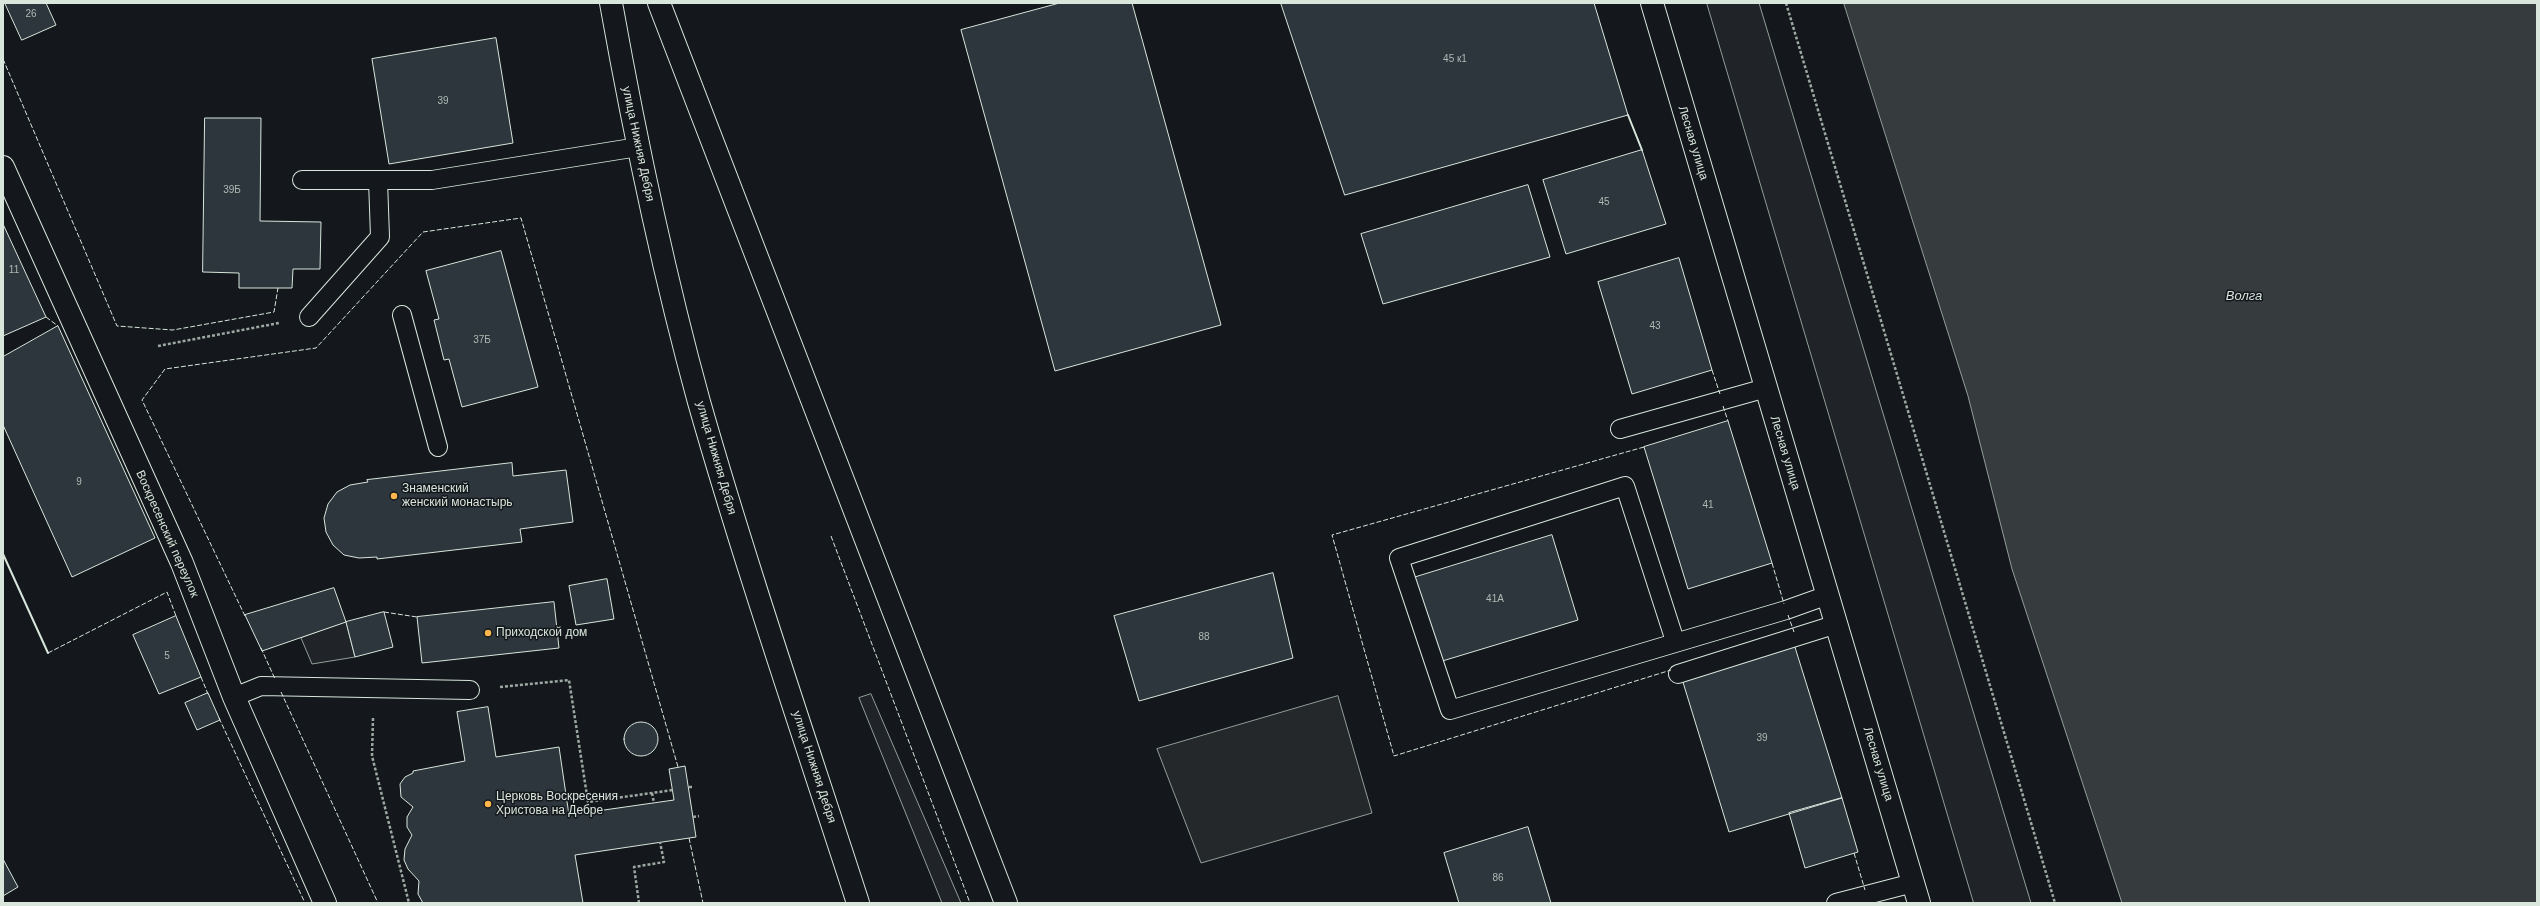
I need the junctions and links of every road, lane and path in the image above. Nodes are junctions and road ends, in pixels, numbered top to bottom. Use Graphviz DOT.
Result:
graph roads {
  1 [pos="611,3"];
  2 [pos="659,3"];
  3 [pos="1652,3"];
  4 [pos="1786,3"];
  5 [pos="638,146"];
  6 [pos="5,178"];
  7 [pos="302,180"];
  8 [pos="378,180"];
  9 [pos="402,315"];
  10 [pos="309,317"];
  11 [pos="158,346"];
  12 [pos="1766,388"];
  13 [pos="1620,429"];
  14 [pos="438,446"];
  15 [pos="1828,595"];
  16 [pos="1837,624"];
  17 [pos="1675,641"];
  18 [pos="1678,674"];
  19 [pos="374,688"];
  20 [pos="470,690"];
  21 [pos="234,697"];
  22 [pos="689,787"];
  23 [pos="693,787"];
  24 [pos="673,790"];
  25 [pos="652,793"];
  26 [pos="654,803"];
  27 [pos="699,816"];
  28 [pos="693,817"];
  29 [pos="660,842"];
  30 [pos="1916,893"];
  31 [pos="325,903"];
  32 [pos="408,903"];
  33 [pos="640,903"];
  34 [pos="858,903"];
  35 [pos="1006,903"];
  36 [pos="1836,903"];
  37 [pos="2055,903"];
  1 -- 5 [label="main road, улица Нижняя Дебря"];
  2 -- 35 [label="main road"];
  3 -- 12 [label="main road, Лесная улица"];
  4 -- 37 [label="path"];
  5 -- 8 [label="lane"];
  5 -- 34 [label="main road, улица Нижняя Дебря"];
  6 -- 21 [label="main road, Воскресенский переулок"];
  7 -- 8 [label="lane"];
  8 -- 10 [label="lane"];
  9 -- 14 [label="lane"];
  10 -- 11 [label="path"];
  12 -- 13 [label="lane"];
  12 -- 15 [label="main road, Лесная улица"];
  15 -- 16 [label="main road, Лесная улица"];
  15 -- 17 [label="lane"];
  16 -- 18 [label="lane"];
  16 -- 30 [label="main road, Лесная улица"];
  17 -- 17 [label="lane"];
  19 -- 20 [label="lane"];
  19 -- 21 [label="lane"];
  19 -- 32 [label="path"];
  20 -- 25 [label="path"];
  21 -- 31 [label="main road, Воскресенский переулок"];
  22 -- 23 [label="path"];
  24 -- 25 [label="path"];
  25 -- 26 [label="path"];
  27 -- 28 [label="path"];
  29 -- 33 [label="path"];
  30 -- 36 [label="lane"];
}
